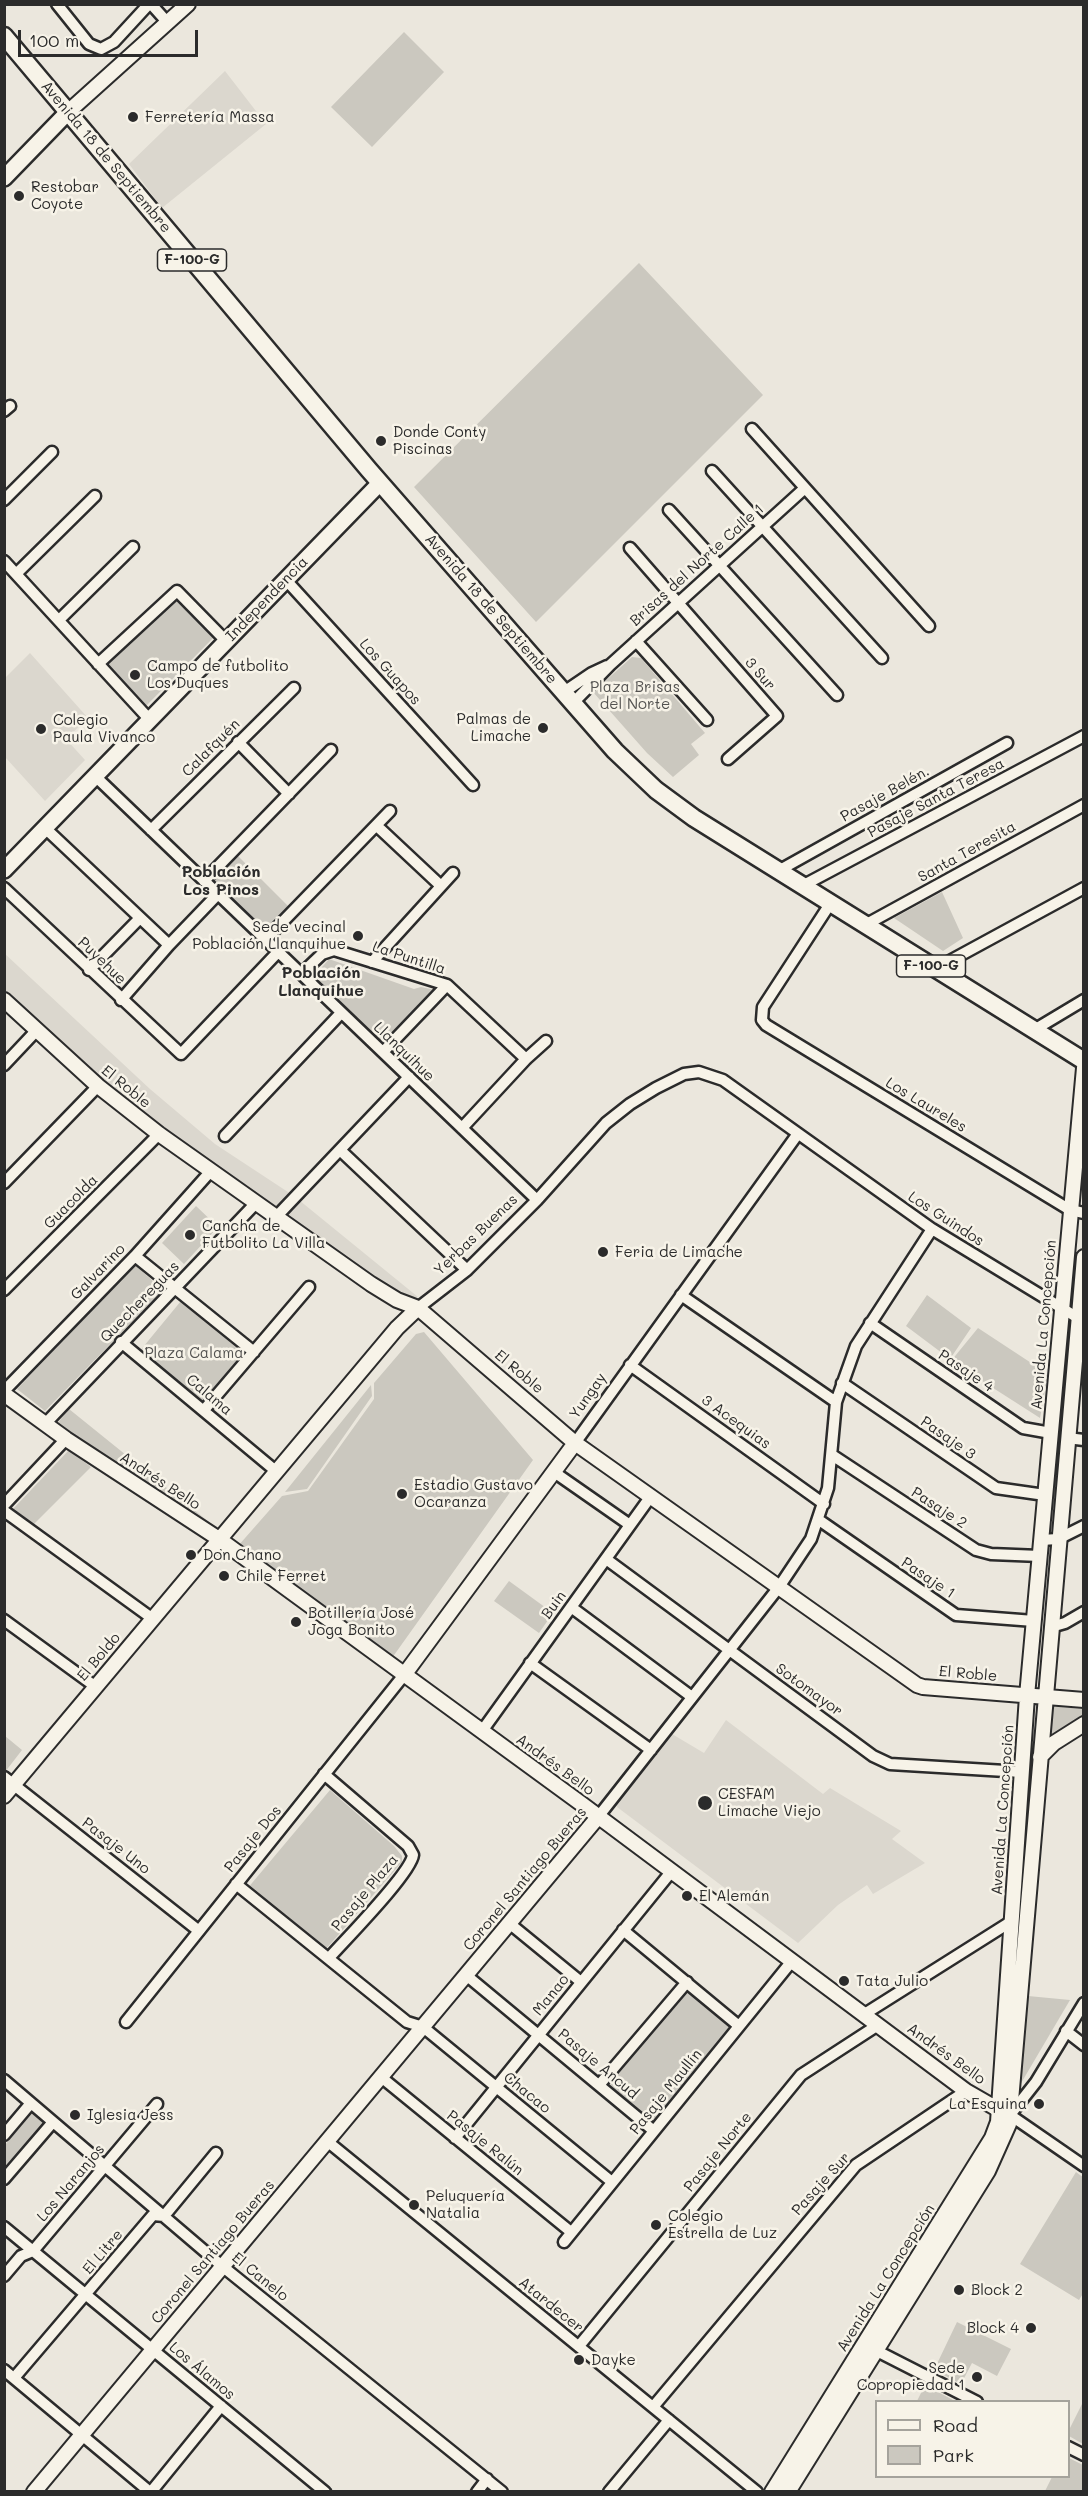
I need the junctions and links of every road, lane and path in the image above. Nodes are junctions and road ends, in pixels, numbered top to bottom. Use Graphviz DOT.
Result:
graph roads {
  1 [pos="57,4"];
  2 [pos="150,4"];
  3 [pos="188,4"];
  4 [pos="168,23"];
  5 [pos="4,36"];
  6 [pos="69,112"];
  7 [pos="4,178"];
  8 [pos="752,429"];
  9 [pos="52,452"];
  10 [pos="712,471"];
  11 [pos="380,483"];
  12 [pos="805,488"];
  13 [pos="95,496"];
  14 [pos="4,500"];
  15 [pos="669,510"];
  16 [pos="762,526"];
  17 [pos="133,547"];
  18 [pos="630,548"];
  19 [pos="4,561"];
  20 [pos="720,565"];
  21 [pos="16,574"];
  22 [pos="286,580"];
  23 [pos="678,603"];
  24 [pos="59,620"];
  25 [pos="929,626"];
  26 [pos="226,641"];
  27 [pos="636,641"];
  28 [pos="882,658"];
  29 [pos="98,664"];
  30 [pos="294,688"];
  31 [pos="837,695"];
  32 [pos="569,697"];
  33 [pos="150,720"];
  34 [pos="707,720"];
  35 [pos="1083,736"];
  36 [pos="238,742"];
  37 [pos="1006,743"];
  38 [pos="331,750"];
  39 [pos="728,759"];
  40 [pos="95,776"];
  41 [pos="473,785"];
  42 [pos="289,794"];
  43 [pos="1083,805"];
  44 [pos="390,811"];
  45 [pos="377,826"];
  46 [pos="45,828"];
  47 [pos="151,830"];
  48 [pos="4,870"];
  49 [pos="778,871"];
  50 [pos="453,873"];
  51 [pos="204,881"];
  52 [pos="441,886"];
  53 [pos="802,886"];
  54 [pos="4,888"];
  55 [pos="1083,888"];
  56 [pos="218,894"];
  57 [pos="830,903"];
  58 [pos="140,918"];
  59 [pos="865,925"];
  60 [pos="265,940"];
  61 [pos="169,945"];
  62 [pos="278,952"];
  63 [pos="372,962"];
  64 [pos="936,969"];
  65 [pos="89,970"];
  66 [pos="301,974"];
  67 [pos="447,985"];
  68 [pos="4,1000"];
  69 [pos="121,1000"];
  70 [pos="1083,1000"];
  71 [pos="341,1013"];
  72 [pos="37,1030"];
  73 [pos="1034,1030"];
  74 [pos="546,1041"];
  75 [pos="383,1052"];
  76 [pos="526,1059"];
  77 [pos="1083,1061"];
  78 [pos="4,1065"];
  79 [pos="1083,1068"];
  80 [pos="409,1077"];
  81 [pos="98,1086"];
  82 [pos="462,1128"];
  83 [pos="159,1134"];
  84 [pos="797,1135"];
  85 [pos="225,1136"];
  86 [pos="340,1150"];
  87 [pos="210,1172"];
  88 [pos="4,1183"];
  89 [pos="537,1200"];
  90 [pos="256,1203"];
  91 [pos="1077,1212"];
  92 [pos="277,1216"];
  93 [pos="932,1229"];
  94 [pos="135,1256"];
  95 [pos="1083,1257"];
  96 [pos="467,1270"];
  97 [pos="309,1287"];
  98 [pos="173,1289"];
  99 [pos="4,1290"];
  100 [pos="681,1295"];
  101 [pos="418,1308"];
  102 [pos="1062,1308"];
  103 [pos="1080,1318"];
  104 [pos="870,1323"];
  105 [pos="121,1342"];
  106 [pos="254,1352"];
  107 [pos="630,1365"];
  108 [pos="842,1383"];
  109 [pos="4,1392"];
  110 [pos="837,1402"];
  111 [pos="204,1410"];
  112 [pos="46,1423"];
  113 [pos="1051,1433"];
  114 [pos="66,1438"];
  115 [pos="1067,1438"];
  116 [pos="1083,1440"];
  117 [pos="575,1443"];
  118 [pos="832,1455"];
  119 [pos="277,1472"];
  120 [pos="554,1472"];
  121 [pos="1045,1495"];
  122 [pos="651,1496"];
  123 [pos="824,1504"];
  124 [pos="4,1505"];
  125 [pos="4,1511"];
  126 [pos="819,1520"];
  127 [pos="630,1525"];
  128 [pos="1083,1526"];
  129 [pos="219,1539"];
  130 [pos="1058,1539"];
  131 [pos="1041,1540"];
  132 [pos="1040,1556"];
  133 [pos="606,1559"];
  134 [pos="779,1587"];
  135 [pos="571,1607"];
  136 [pos="1083,1612"];
  137 [pos="153,1619"];
  138 [pos="4,1620"];
  139 [pos="1034,1621"];
  140 [pos="1051,1627"];
  141 [pos="729,1650"];
  142 [pos="530,1663"];
  143 [pos="404,1675"];
  144 [pos="96,1687"];
  145 [pos="1027,1696"];
  146 [pos="1045,1696"];
  147 [pos="692,1697"];
  148 [pos="1083,1700"];
  149 [pos="1083,1724"];
  150 [pos="482,1731"];
  151 [pos="651,1750"];
  152 [pos="1040,1757"];
  153 [pos="1022,1772"];
  154 [pos="324,1774"];
  155 [pos="9,1781"];
  156 [pos="4,1796"];
  157 [pos="598,1817"];
  158 [pos="671,1872"];
  159 [pos="236,1884"];
  160 [pos="1012,1921"];
  161 [pos="509,1923"];
  162 [pos="623,1930"];
  163 [pos="199,1931"];
  164 [pos="329,1958"];
  165 [pos="792,1962"];
  166 [pos="466,1974"];
  167 [pos="581,1982"];
  168 [pos="687,1982"];
  169 [pos="1083,2003"];
  170 [pos="863,2015"];
  171 [pos="126,2022"];
  172 [pos="878,2025"];
  173 [pos="739,2026"];
  174 [pos="423,2027"];
  175 [pos="1066,2031"];
  176 [pos="539,2034"];
  177 [pos="1083,2045"];
  178 [pos="381,2077"];
  179 [pos="4,2080"];
  180 [pos="600,2084"];
  181 [pos="496,2087"];
  182 [pos="966,2091"];
  183 [pos="32,2103"];
  184 [pos="157,2104"];
  185 [pos="1005,2113"];
  186 [pos="53,2122"];
  187 [pos="654,2131"];
  188 [pos="4,2135"];
  189 [pos="455,2138"];
  190 [pos="327,2141"];
  191 [pos="216,2153"];
  192 [pos="105,2166"];
  193 [pos="1083,2166"];
  194 [pos="4,2179"];
  195 [pos="612,2182"];
  196 [pos="164,2216"];
  197 [pos="4,2227"];
  198 [pos="568,2237"];
  199 [pos="33,2251"];
  200 [pos="222,2266"];
  201 [pos="4,2276"];
  202 [pos="86,2294"];
  203 [pos="579,2346"];
  204 [pos="153,2349"];
  205 [pos="877,2351"];
  206 [pos="4,2370"];
  207 [pos="14,2378"];
  208 [pos="973,2400"];
  209 [pos="220,2406"];
  210 [pos="653,2407"];
  211 [pos="669,2420"];
  212 [pos="81,2435"];
  213 [pos="487,2479"];
  214 [pos="613,2487"];
  215 [pos="34,2492"];
  216 [pos="150,2492"];
  217 [pos="325,2492"];
  218 [pos="477,2492"];
  219 [pos="502,2492"];
  220 [pos="626,2492"];
  221 [pos="757,2492"];
  222 [pos="771,2492"];
  223 [pos="788,2492"];
  1 -- 2 [label="street"];
  2 -- 4 [label="street"];
  3 -- 4 [label="street"];
  4 -- 6 [label="street"];
  5 -- 6 [label="main road, Avenida 18 de Septiembre / F-100-G"];
  6 -- 7 [label="main road"];
  6 -- 11 [label="main road, Avenida 18 de Septiembre / F-100-G"];
  8 -- 12 [label="street"];
  9 -- 14 [label="street"];
  10 -- 16 [label="street"];
  11 -- 22 [label="main road, Independencia"];
  11 -- 32 [label="main road, Avenida 18 de Septiembre / F-100-G"];
  12 -- 16 [label="street, Brisas del Norte Calle 1"];
  12 -- 25 [label="street"];
  13 -- 21 [label="street"];
  15 -- 20 [label="street"];
  16 -- 20 [label="street, Brisas del Norte Calle 1"];
  16 -- 28 [label="street"];
  17 -- 24 [label="street"];
  18 -- 23 [label="street"];
  19 -- 21 [label="street"];
  20 -- 23 [label="street, Brisas del Norte Calle 1"];
  20 -- 31 [label="street"];
  21 -- 24 [label="street"];
  22 -- 26 [label="main road, Independencia"];
  22 -- 41 [label="street, Los Guapos"];
  23 -- 27 [label="street, Brisas del Norte Calle 1"];
  23 -- 39 [label="street, 3 Sur"];
  24 -- 29 [label="street"];
  26 -- 29 [label="street"];
  26 -- 33 [label="main road, Independencia"];
  27 -- 32 [label="street, Brisas del Norte Calle 1"];
  27 -- 34 [label="street"];
  29 -- 33 [label="street"];
  30 -- 36 [label="street, Calafquén"];
  32 -- 49 [label="main road, Avenida 18 de Septiembre / F-100-G"];
  33 -- 40 [label="main road, Independencia"];
  35 -- 53 [label="street, Pasaje Santa Teresa"];
  36 -- 42 [label="street"];
  36 -- 47 [label="street, Calafquén"];
  37 -- 49 [label="street, Pasaje Belén."];
  38 -- 42 [label="street"];
  40 -- 46 [label="main road, Independencia"];
  40 -- 47 [label="street, Llanquihue"];
  42 -- 51 [label="street"];
  43 -- 59 [label="street, Santa Teresita"];
  44 -- 45 [label="street"];
  45 -- 52 [label="street"];
  45 -- 60 [label="street"];
  46 -- 48 [label="main road, Independencia"];
  46 -- 58 [label="street"];
  47 -- 51 [label="street, Llanquihue"];
  49 -- 53 [label="main road, Avenida 18 de Septiembre / F-100-G"];
  50 -- 52 [label="street"];
  51 -- 56 [label="street, Llanquihue"];
  52 -- 63 [label="street"];
  53 -- 57 [label="main road, Avenida 18 de Septiembre / F-100-G"];
  54 -- 65 [label="street, Puyehue"];
  55 -- 64 [label="street"];
  56 -- 60 [label="street, Llanquihue"];
  56 -- 61 [label="street"];
  57 -- 59 [label="main road, Avenida 18 de Septiembre / F-100-G"];
  57 -- 91 [label="street, Los Laureles"];
  58 -- 61 [label="street"];
  58 -- 65 [label="street"];
  59 -- 64 [label="main road, Avenida 18 de Septiembre / F-100-G"];
  60 -- 62 [label="street, Llanquihue"];
  61 -- 69 [label="street"];
  62 -- 66 [label="street, Llanquihue"];
  62 -- 69 [label="street, Puyehue"];
  63 -- 66 [label="street, La Puntilla"];
  63 -- 67 [label="street, La Puntilla"];
  64 -- 73 [label="main road, Avenida 18 de Septiembre / F-100-G"];
  65 -- 69 [label="street, Puyehue"];
  66 -- 71 [label="street, Llanquihue"];
  67 -- 75 [label="street"];
  67 -- 76 [label="street, La Puntilla"];
  68 -- 72 [label="street, El Roble"];
  70 -- 73 [label="street"];
  71 -- 75 [label="street, Llanquihue"];
  71 -- 85 [label="street"];
  72 -- 78 [label="street"];
  72 -- 81 [label="street, El Roble"];
  73 -- 77 [label="main road, Avenida 18 de Septiembre / F-100-G"];
  74 -- 76 [label="street"];
  75 -- 80 [label="street, Llanquihue"];
  76 -- 82 [label="street"];
  79 -- 91 [label="street, Avenida La Concepción"];
  80 -- 82 [label="street, Llanquihue"];
  80 -- 86 [label="street"];
  81 -- 83 [label="street, El Roble"];
  81 -- 88 [label="street"];
  82 -- 89 [label="street, Llanquihue"];
  83 -- 87 [label="street, El Roble"];
  83 -- 99 [label="street, Guacolda"];
  84 -- 89 [label="street, Yerbas Buenas"];
  84 -- 93 [label="street, Los Guindos"];
  84 -- 100 [label="street, Yungay"];
  86 -- 92 [label="street"];
  86 -- 96 [label="street"];
  87 -- 90 [label="street, El Roble"];
  87 -- 94 [label="street, Galvarino"];
  89 -- 96 [label="street, Yerbas Buenas"];
  90 -- 92 [label="street, El Roble"];
  90 -- 98 [label="street, Quechereguas"];
  91 -- 102 [label="street, Avenida La Concepción"];
  92 -- 101 [label="street, El Roble"];
  93 -- 102 [label="street, Los Guindos"];
  93 -- 104 [label="street, Coronel Santiago Bueras"];
  94 -- 98 [label="street"];
  94 -- 109 [label="street, Galvarino"];
  95 -- 103 [label="street, Avenida La Concepción"];
  96 -- 101 [label="street, Yerbas Buenas"];
  97 -- 106 [label="street"];
  98 -- 105 [label="street, Quechereguas"];
  98 -- 106 [label="street"];
  100 -- 107 [label="street, Yungay"];
  100 -- 110 [label="street"];
  101 -- 117 [label="street, El Roble"];
  101 -- 119 [label="street, Yerbas Buenas"];
  102 -- 103 [label="street, Los Guindos"];
  102 -- 113 [label="street, Avenida La Concepción"];
  103 -- 115 [label="street, Avenida La Concepción"];
  104 -- 108 [label="street, Coronel Santiago Bueras"];
  104 -- 113 [label="street, Pasaje 4"];
  105 -- 111 [label="street, Calama"];
  105 -- 112 [label="street, Quechereguas"];
  106 -- 111 [label="street"];
  107 -- 117 [label="street, Yungay"];
  107 -- 123 [label="street, 3 Acequias"];
  108 -- 110 [label="street, Coronel Santiago Bueras"];
  108 -- 121 [label="street, Pasaje 3"];
  109 -- 112 [label="street, Andrés Bello"];
  110 -- 118 [label="street, Coronel Santiago Bueras"];
  111 -- 119 [label="street, Calama"];
  112 -- 114 [label="street, Andrés Bello"];
  113 -- 121 [label="street, Avenida La Concepción"];
  114 -- 124 [label="street"];
  114 -- 129 [label="street, Andrés Bello"];
  115 -- 116 [label="street"];
  115 -- 130 [label="street, Avenida La Concepción"];
  117 -- 120 [label="street, Yungay"];
  117 -- 122 [label="street, El Roble"];
  118 -- 123 [label="street, Coronel Santiago Bueras"];
  118 -- 132 [label="street, Pasaje 2"];
  119 -- 129 [label="street, Yerbas Buenas"];
  120 -- 127 [label="street"];
  120 -- 143 [label="street, Yungay"];
  121 -- 131 [label="street, Avenida La Concepción"];
  122 -- 127 [label="street, Buin"];
  122 -- 134 [label="street, El Roble"];
  123 -- 126 [label="street, Coronel Santiago Bueras"];
  125 -- 137 [label="street"];
  126 -- 134 [label="street, Coronel Santiago Bueras"];
  126 -- 139 [label="street, Pasaje 1"];
  127 -- 133 [label="street, Buin"];
  128 -- 130 [label="street"];
  129 -- 137 [label="street, El Boldo"];
  129 -- 143 [label="street, Andrés Bello"];
  130 -- 131 [label="street"];
  130 -- 140 [label="street, Avenida La Concepción"];
  131 -- 132 [label="street, Avenida La Concepción"];
  132 -- 139 [label="street, Avenida La Concepción"];
  133 -- 135 [label="street, Buin"];
  133 -- 141 [label="street, Sotomayor"];
  134 -- 141 [label="street, Coronel Santiago Bueras"];
  134 -- 145 [label="street, El Roble"];
  135 -- 142 [label="street, Buin"];
  135 -- 147 [label="street"];
  136 -- 140 [label="street"];
  137 -- 144 [label="street, El Boldo"];
  138 -- 144 [label="street"];
  139 -- 145 [label="street, Avenida La Concepción"];
  140 -- 146 [label="street, Avenida La Concepción"];
  141 -- 147 [label="street, Coronel Santiago Bueras"];
  141 -- 153 [label="street, Sotomayor"];
  142 -- 150 [label="street, Buin"];
  142 -- 151 [label="street"];
  143 -- 150 [label="street, Andrés Bello"];
  143 -- 154 [label="street, Pasaje Dos"];
  144 -- 155 [label="street, El Boldo"];
  145 -- 146 [label="street, El Roble"];
  145 -- 153 [label="street, Avenida La Concepción"];
  146 -- 148 [label="street, El Roble"];
  146 -- 152 [label="street, Avenida La Concepción"];
  147 -- 151 [label="street, Coronel Santiago Bueras"];
  149 -- 152 [label="street"];
  150 -- 157 [label="street, Andrés Bello"];
  151 -- 157 [label="street, Coronel Santiago Bueras"];
  152 -- 185 [label="street, Avenida La Concepción"];
  153 -- 160 [label="street, Avenida La Concepción"];
  154 -- 159 [label="street, Pasaje Dos"];
  154 -- 164 [label="street, Pasaje Plaza"];
  155 -- 156 [label="street, El Boldo"];
  155 -- 163 [label="street, Pasaje Uno"];
  157 -- 158 [label="street, Andrés Bello"];
  157 -- 161 [label="street, Coronel Santiago Bueras"];
  158 -- 162 [label="street, Manao"];
  158 -- 165 [label="street, Andrés Bello"];
  159 -- 163 [label="street, Pasaje Dos"];
  159 -- 164 [label="street"];
  160 -- 170 [label="street"];
  160 -- 185 [label="street, Avenida La Concepción"];
  161 -- 166 [label="street, Coronel Santiago Bueras"];
  161 -- 167 [label="street"];
  162 -- 167 [label="street, Manao"];
  162 -- 168 [label="street"];
  163 -- 171 [label="street, Pasaje Dos"];
  164 -- 174 [label="street"];
  165 -- 170 [label="street, Andrés Bello"];
  165 -- 173 [label="street, Pasaje Maullín"];
  166 -- 174 [label="street, Coronel Santiago Bueras"];
  166 -- 176 [label="street, Pasaje Ancud"];
  167 -- 176 [label="street, Manao"];
  168 -- 173 [label="street"];
  168 -- 180 [label="street"];
  169 -- 175 [label="street"];
  170 -- 172 [label="street, Andrés Bello"];
  172 -- 182 [label="street, Andrés Bello"];
  172 -- 203 [label="street, Pasaje Norte"];
  173 -- 187 [label="street, Pasaje Maullín"];
  174 -- 178 [label="street, Coronel Santiago Bueras"];
  174 -- 181 [label="street, Chacao"];
  175 -- 177 [label="street"];
  175 -- 185 [label="street"];
  176 -- 180 [label="street, Pasaje Ancud"];
  176 -- 181 [label="street, Manao"];
  178 -- 189 [label="street, Pasaje Ralún"];
  178 -- 190 [label="street, Coronel Santiago Bueras"];
  179 -- 183 [label="street, El Canelo"];
  180 -- 187 [label="street, Pasaje Ancud"];
  181 -- 189 [label="street, Manao"];
  181 -- 195 [label="street, Chacao"];
  182 -- 185 [label="street, Andrés Bello"];
  182 -- 210 [label="street, Pasaje Sur"];
  183 -- 186 [label="street, El Canelo"];
  183 -- 188 [label="street"];
  184 -- 192 [label="street, Los Naranjos"];
  185 -- 193 [label="street, Andrés Bello"];
  185 -- 205 [label="street, Avenida La Concepción"];
  185 -- 222 [label="street, Avenida La Concepción"];
  186 -- 192 [label="street, El Canelo"];
  186 -- 194 [label="street"];
  187 -- 195 [label="street, Pasaje Maullín"];
  189 -- 198 [label="street, Pasaje Ralún"];
  190 -- 200 [label="street, Coronel Santiago Bueras"];
  190 -- 203 [label="street, Atardecer"];
  191 -- 196 [label="street, El Litre"];
  192 -- 196 [label="street, El Canelo"];
  192 -- 199 [label="street, Los Naranjos"];
  195 -- 198 [label="street, Pasaje Maullín"];
  196 -- 200 [label="street, El Canelo"];
  196 -- 202 [label="street, El Litre"];
  197 -- 199 [label="street, Los Álamos"];
  199 -- 201 [label="street, Los Naranjos"];
  199 -- 202 [label="street, Los Álamos"];
  200 -- 204 [label="street, Coronel Santiago Bueras"];
  200 -- 213 [label="street, El Canelo"];
  202 -- 204 [label="street, Los Álamos"];
  202 -- 207 [label="street, El Litre"];
  203 -- 210 [label="street, Atardecer"];
  204 -- 209 [label="street, Los Álamos"];
  204 -- 212 [label="street, Coronel Santiago Bueras"];
  205 -- 208 [label="street"];
  205 -- 223 [label="street, Avenida La Concepción"];
  206 -- 207 [label="street"];
  207 -- 212 [label="street"];
  209 -- 216 [label="street"];
  209 -- 217 [label="street, Los Álamos"];
  210 -- 211 [label="street, Atardecer"];
  211 -- 214 [label="street"];
  211 -- 221 [label="street, Atardecer"];
  212 -- 215 [label="street, Coronel Santiago Bueras"];
  212 -- 216 [label="street"];
  213 -- 218 [label="street"];
  213 -- 219 [label="street, El Canelo"];
  214 -- 220 [label="street"];
}
